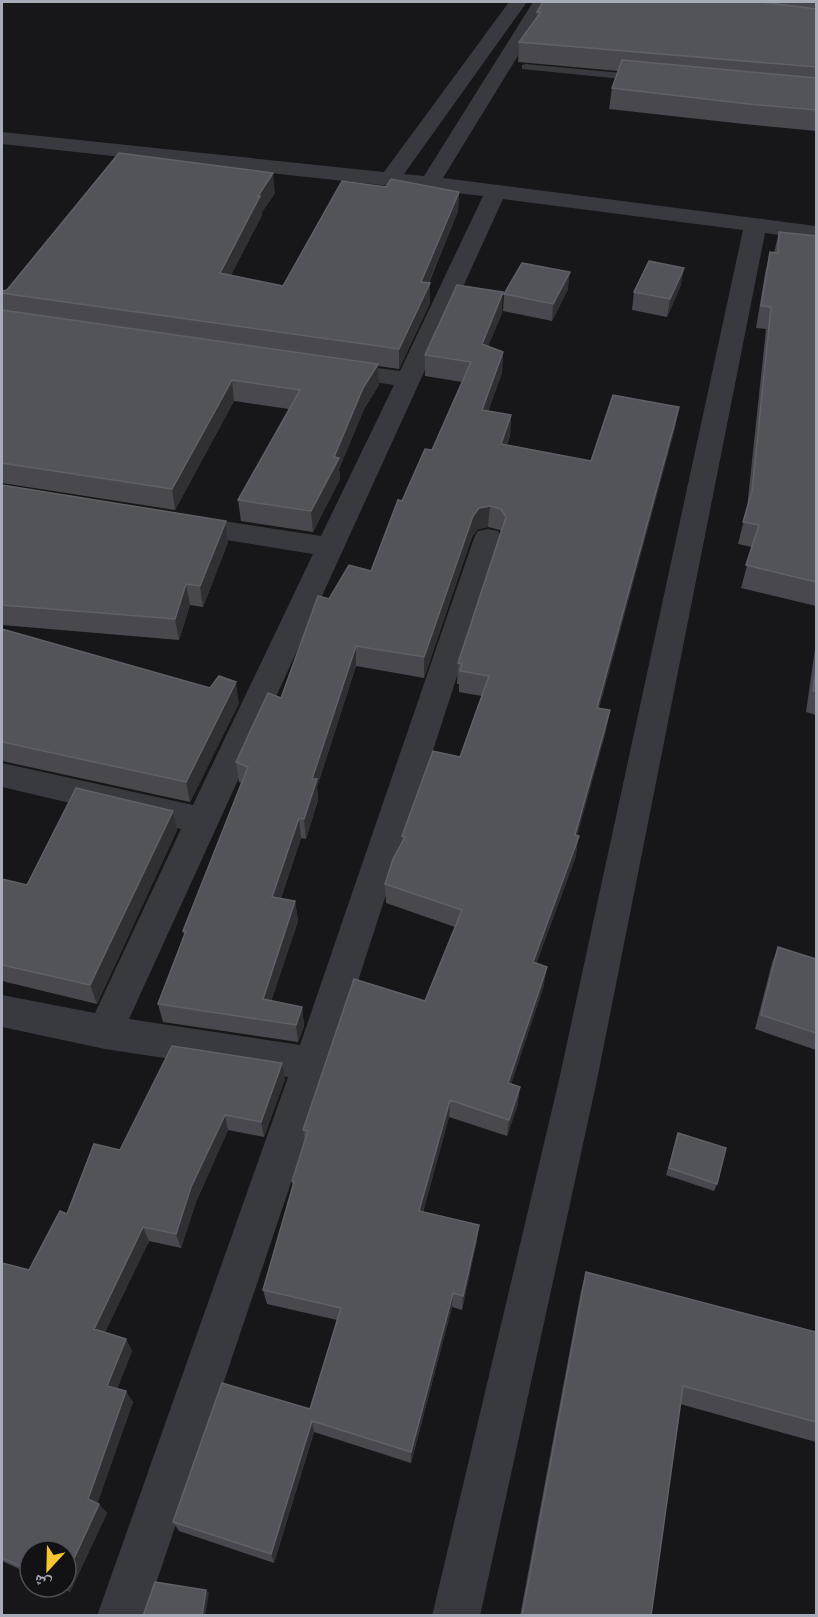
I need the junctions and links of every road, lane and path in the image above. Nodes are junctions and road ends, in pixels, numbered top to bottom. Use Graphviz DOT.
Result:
graph roads {
  1 [pos="518,2"];
  2 [pos="542,2"];
  3 [pos="526,67"];
  4 [pos="654,78"];
  5 [pos="2,138"];
  6 [pos="126,149"];
  7 [pos="111,167"];
  8 [pos="390,179"];
  9 [pos="430,183"];
  10 [pos="496,191"];
  11 [pos="755,226"];
  12 [pos="816,233"];
  13 [pos="305,365"];
  14 [pos="410,380"];
  15 [pos="154,519"];
  16 [pos="488,538"];
  17 [pos="330,547"];
  18 [pos="2,774"];
  19 [pos="201,820"];
  20 [pos="2,1011"];
  21 [pos="105,1032"];
  22 [pos="312,1064"];
  23 [pos="121,1616"];
  24 [pos="456,1616"];
  1 -- 8 [label="street"];
  2 -- 9 [label="street"];
  3 -- 4 [label="lane"];
  5 -- 6 [label="street"];
  6 -- 7 [label="street"];
  6 -- 8 [label="street"];
  8 -- 9 [label="street"];
  9 -- 10 [label="street"];
  10 -- 11 [label="street"];
  10 -- 14 [label="street"];
  11 -- 12 [label="street"];
  11 -- 24 [label="street"];
  13 -- 14 [label="street"];
  14 -- 17 [label="street"];
  15 -- 17 [label="street"];
  16 -- 22 [label="street"];
  17 -- 19 [label="street"];
  18 -- 19 [label="street"];
  19 -- 21 [label="street"];
  20 -- 21 [label="street"];
  21 -- 22 [label="street"];
  22 -- 23 [label="street"];
}
